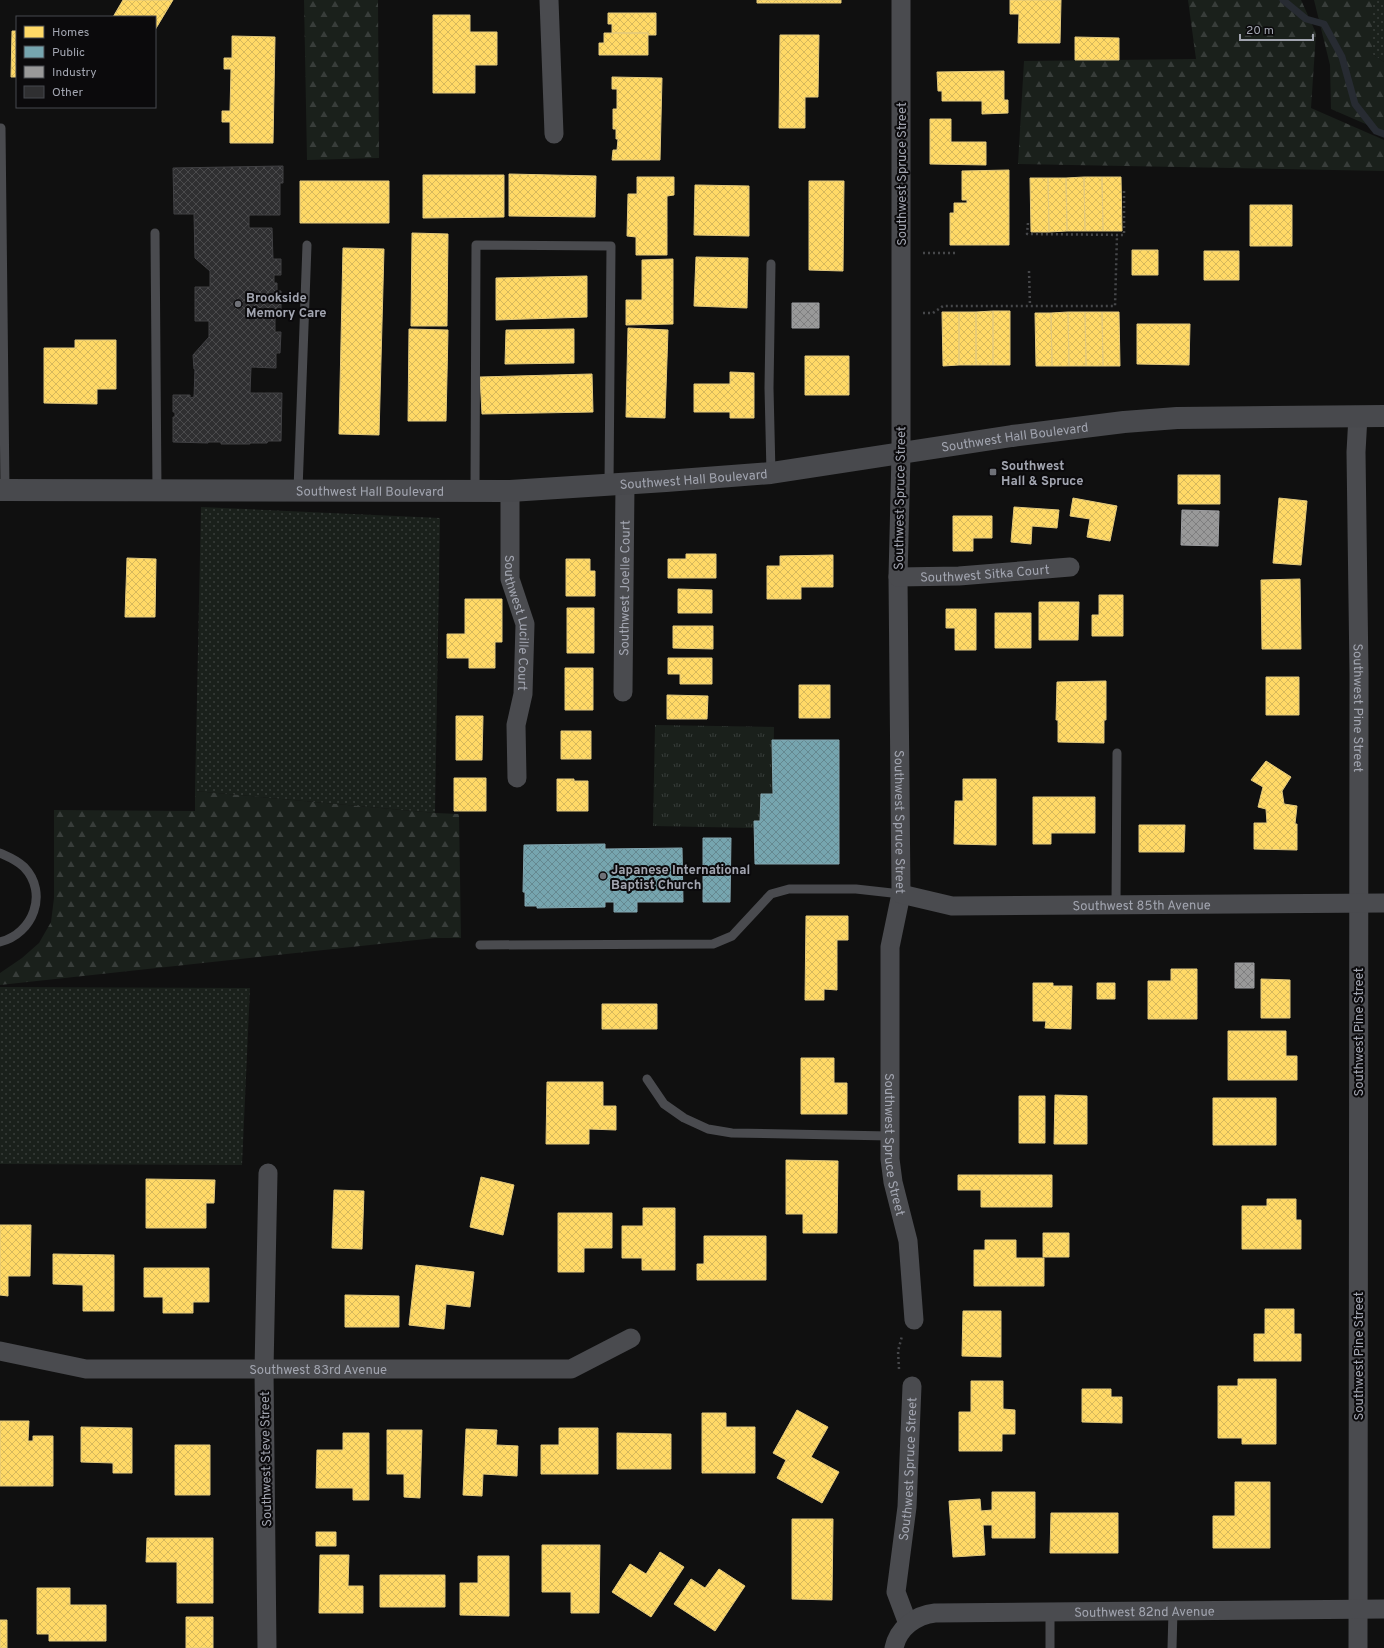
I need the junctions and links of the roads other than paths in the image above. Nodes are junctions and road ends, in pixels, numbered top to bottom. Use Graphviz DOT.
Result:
graph roads {
  1 [pos="549,0"];
  2 [pos="901,0"];
  3 [pos="1,128"];
  4 [pos="554,134"];
  5 [pos="155,233"];
  6 [pos="306,245"];
  7 [pos="771,264"];
  8 [pos="1358,416"];
  9 [pos="1384,416"];
  10 [pos="901,454"];
  11 [pos="771,473"];
  12 [pos="617,484"];
  13 [pos="2,490"];
  14 [pos="157,490"];
  15 [pos="298,490"];
  16 [pos="475,490"];
  17 [pos="510,491"];
  18 [pos="1070,567"];
  19 [pos="898,577"];
  20 [pos="623,692"];
  21 [pos="1117,753"];
  22 [pos="517,778"];
  23 [pos="0,853"];
  24 [pos="901,894"];
  25 [pos="1358,903"];
  26 [pos="1384,903"];
  27 [pos="1116,905"];
  28 [pos="0,942"];
  29 [pos="480,945"];
  30 [pos="647,1079"];
  31 [pos="890,1136"];
  32 [pos="268,1173"];
  33 [pos="914,1320"];
  34 [pos="631,1338"];
  35 [pos="0,1351"];
  36 [pos="264,1370"];
  37 [pos="912,1386"];
  38 [pos="1358,1609"];
  39 [pos="1384,1609"];
  40 [pos="1173,1611"];
  41 [pos="1050,1612"];
  42 [pos="908,1624"];
  43 [pos="267,1648"];
  44 [pos="894,1648"];
  45 [pos="1050,1648"];
  46 [pos="1172,1648"];
  47 [pos="1358,1648"];
  1 -- 4 [label="street"];
  2 -- 10 [label="street, Southwest Spruce Street"];
  3 -- 13 [label="lane"];
  5 -- 14 [label="lane"];
  6 -- 15 [label="lane"];
  7 -- 11 [label="lane"];
  8 -- 9 [label="main road, Southwest Hall Boulevard"];
  8 -- 10 [label="main road, Southwest Hall Boulevard"];
  8 -- 25 [label="street, Southwest Pine Street"];
  10 -- 11 [label="main road, Southwest Hall Boulevard"];
  10 -- 19 [label="street, Southwest Spruce Street"];
  11 -- 12 [label="main road, Southwest Hall Boulevard"];
  12 -- 16 [label="lane"];
  12 -- 17 [label="main road, Southwest Hall Boulevard"];
  12 -- 20 [label="street, Southwest Joelle Court"];
  13 -- 14 [label="main road, Southwest Hall Boulevard"];
  14 -- 15 [label="main road, Southwest Hall Boulevard"];
  15 -- 16 [label="main road, Southwest Hall Boulevard"];
  16 -- 17 [label="main road, Southwest Hall Boulevard"];
  17 -- 22 [label="street, Southwest Lucille Court"];
  18 -- 19 [label="street, Southwest Sitka Court"];
  19 -- 24 [label="street, Southwest Spruce Street"];
  21 -- 27 [label="lane"];
  23 -- 28 [label="lane"];
  24 -- 27 [label="street, Southwest 85th Avenue"];
  24 -- 29 [label="lane"];
  24 -- 31 [label="street, Southwest Spruce Street"];
  25 -- 26 [label="street, Southwest 85th Avenue"];
  25 -- 27 [label="street, Southwest 85th Avenue"];
  25 -- 38 [label="street, Southwest Pine Street"];
  30 -- 31 [label="lane"];
  31 -- 33 [label="street, Southwest Spruce Street"];
  32 -- 36 [label="street, Southwest Steve Street"];
  34 -- 36 [label="street, Southwest 83rd Avenue"];
  35 -- 36 [label="street, Southwest 83rd Avenue"];
  36 -- 43 [label="street, Southwest Steve Street"];
  37 -- 42 [label="street, Southwest Spruce Street"];
  38 -- 39 [label="street, Southwest 82nd Avenue"];
  38 -- 40 [label="street, Southwest 82nd Avenue"];
  38 -- 47 [label="street, Southwest Pine Street"];
  40 -- 41 [label="street, Southwest 82nd Avenue"];
  40 -- 46 [label="lane"];
  41 -- 42 [label="street, Southwest 82nd Avenue"];
  41 -- 45 [label="lane"];
  42 -- 44 [label="street"];
}
